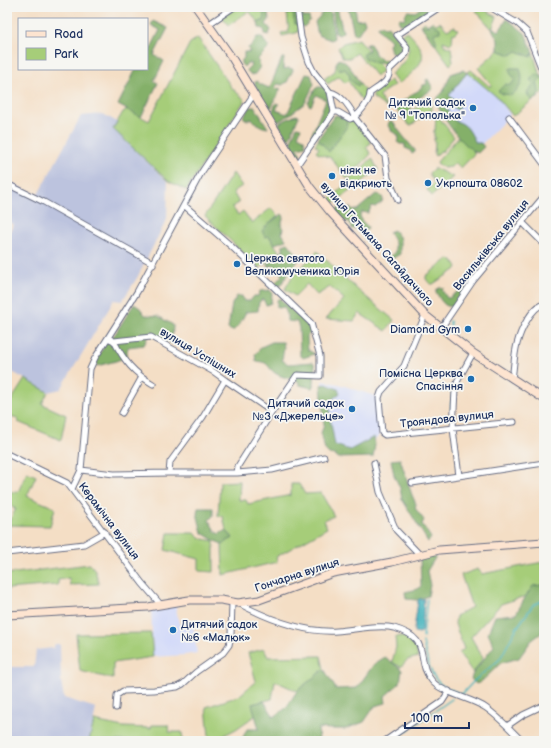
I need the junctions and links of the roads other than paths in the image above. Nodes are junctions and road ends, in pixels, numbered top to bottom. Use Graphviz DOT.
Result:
graph roads {
  1 [pos="196,7"];
  2 [pos="234,7"];
  3 [pos="297,7"];
  4 [pos="440,7"];
  5 [pos="490,7"];
  6 [pos="209,24"];
  7 [pos="544,75"];
  8 [pos="330,92"];
  9 [pos="254,94"];
  10 [pos="334,112"];
  11 [pos="509,117"];
  12 [pos="355,118"];
  13 [pos="544,164"];
  14 [pos="297,165"];
  15 [pos="7,184"];
  16 [pos="544,196"];
  17 [pos="398,200"];
  18 [pos="185,206"];
  19 [pos="522,222"];
  20 [pos="544,244"];
  21 [pos="153,265"];
  22 [pos="544,304"];
  23 [pos="425,315"];
  24 [pos="441,328"];
  25 [pos="108,338"];
  26 [pos="114,341"];
  27 [pos="473,353"];
  28 [pos="142,377"];
  29 [pos="512,379"];
  30 [pos="225,380"];
  31 [pos="153,384"];
  32 [pos="544,399"];
  33 [pos="272,412"];
  34 [pos="122,413"];
  35 [pos="514,422"];
  36 [pos="453,429"];
  37 [pos="7,454"];
  38 [pos="324,457"];
  39 [pos="374,463"];
  40 [pos="544,464"];
  41 [pos="81,470"];
  42 [pos="169,473"];
  43 [pos="237,473"];
  44 [pos="459,476"];
  45 [pos="412,483"];
  46 [pos="72,489"];
  47 [pos="104,532"];
  48 [pos="544,542"];
  49 [pos="7,553"];
  50 [pos="420,554"];
  51 [pos="235,603"];
  52 [pos="161,605"];
  53 [pos="7,615"];
  54 [pos="441,688"];
  55 [pos="449,692"];
  56 [pos="444,700"];
  57 [pos="544,705"];
  58 [pos="116,708"];
  59 [pos="507,726"];
  60 [pos="384,741"];
  61 [pos="522,741"];
  1 -- 6 [label="street, вулиця Гетьмана Сагайдачного"];
  2 -- 6 [label="street"];
  3 -- 8 [label="street"];
  4 -- 12 [label="street"];
  5 -- 7 [label="street"];
  6 -- 9 [label="street, вулиця Гетьмана Сагайдачного"];
  8 -- 10 [label="street"];
  8 -- 12 [label="street"];
  9 -- 14 [label="street, вулиця Гетьмана Сагайдачного"];
  9 -- 18 [label="street"];
  10 -- 12 [label="street"];
  10 -- 14 [label="street"];
  11 -- 13 [label="street"];
  12 -- 17 [label="street"];
  14 -- 23 [label="street, вулиця Гетьмана Сагайдачного"];
  15 -- 21 [label="street"];
  16 -- 19 [label="street, Васильківська вулиця"];
  18 -- 21 [label="street"];
  18 -- 33 [label="street"];
  19 -- 20 [label="street"];
  19 -- 24 [label="street, Васильківська вулиця"];
  21 -- 25 [label="street"];
  22 -- 29 [label="street"];
  23 -- 24 [label="street, вулиця Гетьмана Сагайдачного"];
  23 -- 36 [label="street, Трояндова вулиця"];
  24 -- 27 [label="street, вулиця Гетьмана Сагайдачного"];
  25 -- 26 [label="street"];
  25 -- 41 [label="street"];
  26 -- 28 [label="street"];
  26 -- 30 [label="street, вулиця Успішних"];
  27 -- 29 [label="street, вулиця Гетьмана Сагайдачного"];
  27 -- 36 [label="street"];
  28 -- 31 [label="street"];
  28 -- 34 [label="street"];
  29 -- 32 [label="street, вулиця Гетьмана Сагайдачного"];
  30 -- 33 [label="street, вулиця Успішних"];
  30 -- 42 [label="street"];
  33 -- 43 [label="street"];
  35 -- 36 [label="street, Трояндова вулиця"];
  36 -- 44 [label="street"];
  37 -- 46 [label="street, Керамічна вулиця"];
  38 -- 43 [label="street"];
  39 -- 50 [label="street"];
  40 -- 44 [label="street"];
  41 -- 42 [label="street"];
  41 -- 46 [label="street"];
  42 -- 43 [label="street"];
  44 -- 45 [label="street"];
  46 -- 47 [label="street, Керамічна вулиця"];
  47 -- 49 [label="street"];
  47 -- 52 [label="street, Керамічна вулиця"];
  48 -- 50 [label="street, Гончарна вулиця"];
  50 -- 51 [label="street, Гончарна вулиця"];
  51 -- 52 [label="street, Гончарна вулиця"];
  51 -- 54 [label="street"];
  51 -- 58 [label="street"];
  52 -- 53 [label="street, Гончарна вулиця"];
  54 -- 55 [label="street"];
  54 -- 56 [label="street"];
  55 -- 56 [label="street"];
  55 -- 59 [label="street"];
  56 -- 60 [label="street"];
  57 -- 59 [label="street"];
  59 -- 61 [label="street"];
}
